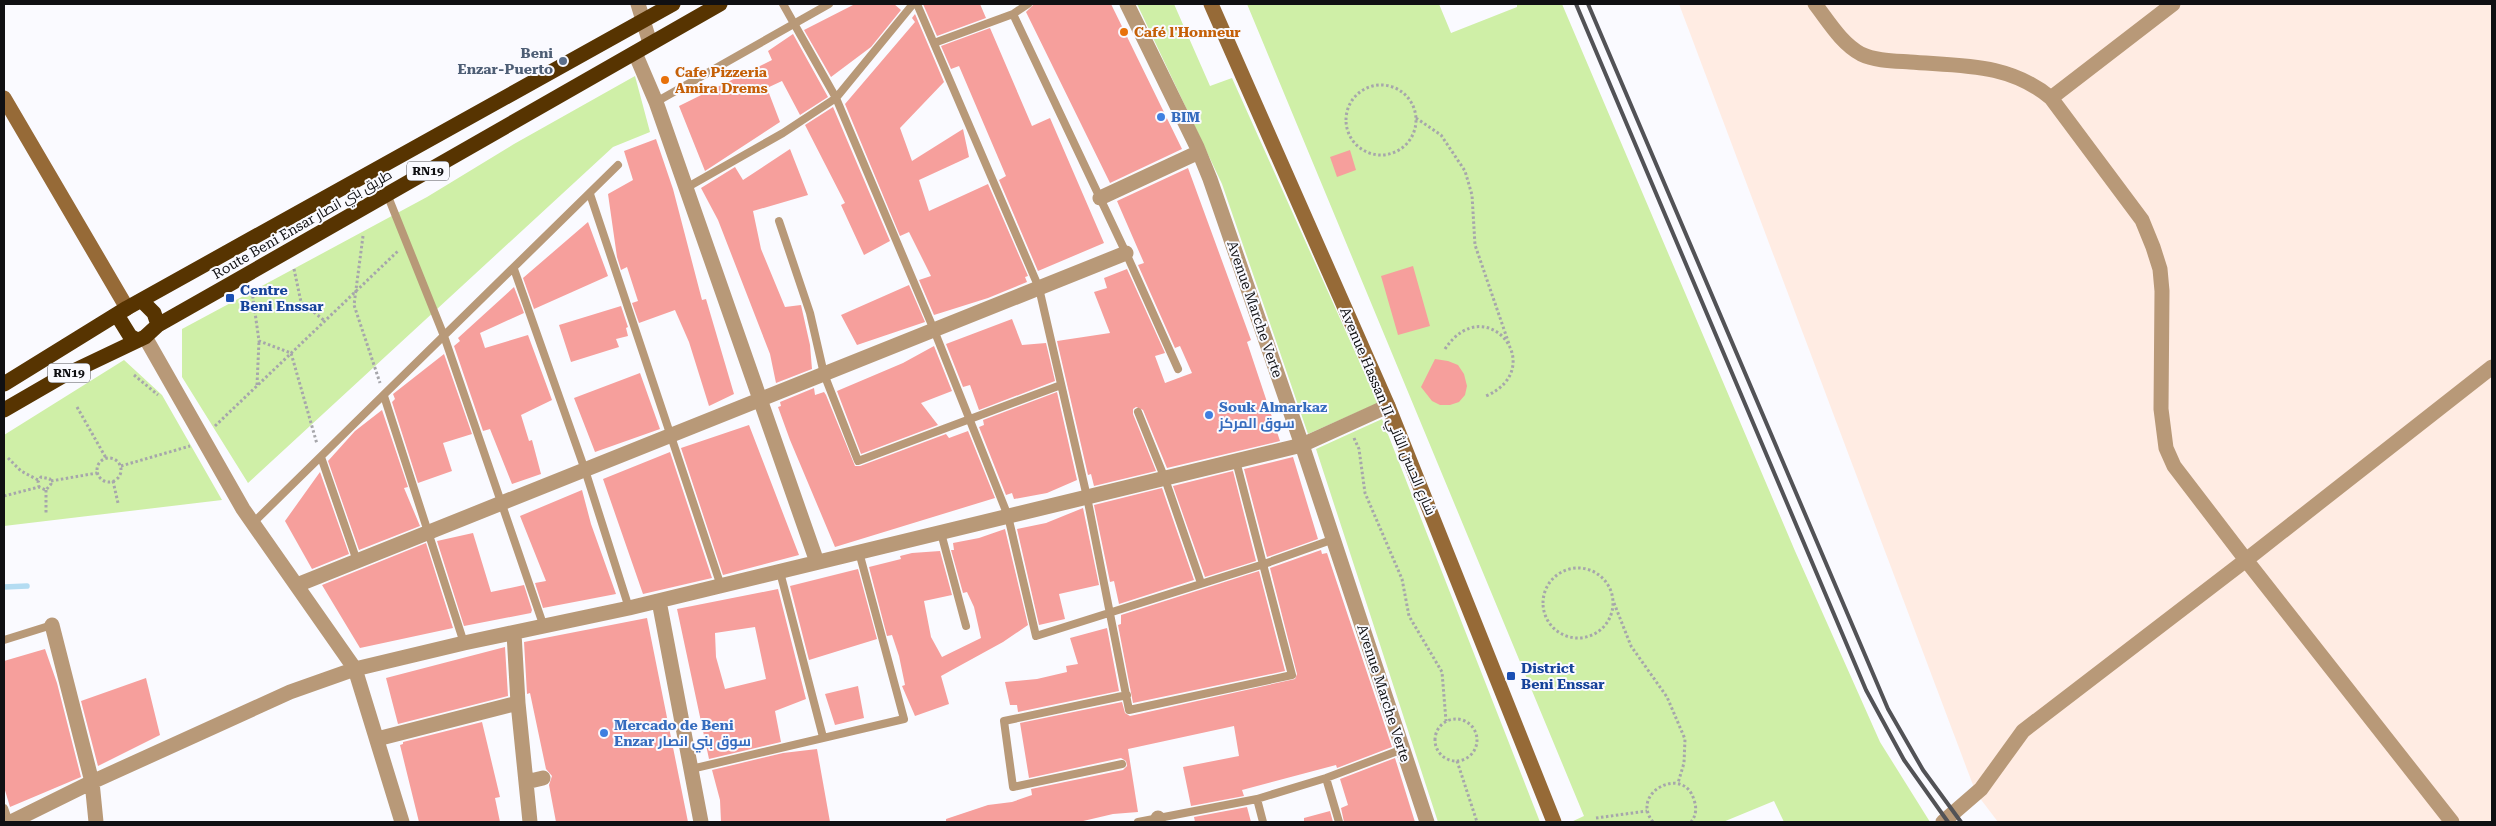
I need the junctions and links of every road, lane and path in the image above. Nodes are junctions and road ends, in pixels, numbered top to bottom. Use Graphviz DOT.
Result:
graph roads {
  1 [pos="638,4"];
  2 [pos="673,4"];
  3 [pos="720,4"];
  4 [pos="783,4"];
  5 [pos="829,4"];
  6 [pos="913,4"];
  7 [pos="917,4"];
  8 [pos="1028,4"];
  9 [pos="1127,4"];
  10 [pos="1211,4"];
  11 [pos="1815,4"];
  12 [pos="2173,4"];
  13 [pos="1013,14"];
  14 [pos="643,20"];
  15 [pos="794,23"];
  16 [pos="650,43"];
  17 [pos="934,43"];
  18 [pos="635,53"];
  19 [pos="4,98"];
  20 [pos="836,98"];
  21 [pos="2051,98"];
  22 [pos="656,102"];
  23 [pos="1416,118"];
  24 [pos="1199,152"];
  25 [pos="618,165"];
  26 [pos="686,188"];
  27 [pos="387,194"];
  28 [pos="590,194"];
  29 [pos="1100,198"];
  30 [pos="779,221"];
  31 [pos="363,236"];
  32 [pos="399,250"];
  33 [pos="1126,253"];
  34 [pos="294,268"];
  35 [pos="514,268"];
  36 [pos="1038,288"];
  37 [pos="252,291"];
  38 [pos="356,291"];
  39 [pos="142,301"];
  40 [pos="122,312"];
  41 [pos="324,321"];
  42 [pos="158,326"];
  43 [pos="934,330"];
  44 [pos="444,336"];
  45 [pos="141,338"];
  46 [pos="259,341"];
  47 [pos="1510,344"];
  48 [pos="1445,349"];
  49 [pos="290,353"];
  50 [pos="2492,367"];
  51 [pos="1178,369"];
  52 [pos="824,374"];
  53 [pos="4,384"];
  54 [pos="1061,385"];
  55 [pos="257,386"];
  56 [pos="384,396"];
  57 [pos="1486,396"];
  58 [pos="759,400"];
  59 [pos="1388,406"];
  60 [pos="77,407"];
  61 [pos="4,410"];
  62 [pos="1138,412"];
  63 [pos="969,418"];
  64 [pos="1348,424"];
  65 [pos="671,436"];
  66 [pos="205,442"];
  67 [pos="1302,445"];
  68 [pos="321,457"];
  69 [pos="8,458"];
  70 [pos="106,458"];
  71 [pos="1236,461"];
  72 [pos="121,466"];
  73 [pos="585,470"];
  74 [pos="97,473"];
  75 [pos="1165,479"];
  76 [pos="38,480"];
  77 [pos="51,482"];
  78 [pos="113,482"];
  79 [pos="39,487"];
  80 [pos="46,490"];
  81 [pos="4,496"];
  82 [pos="1086,497"];
  83 [pos="118,503"];
  84 [pos="502,503"];
  85 [pos="46,512"];
  86 [pos="1008,516"];
  87 [pos="253,524"];
  88 [pos="428,533"];
  89 [pos="941,533"];
  90 [pos="1334,539"];
  91 [pos="859,552"];
  92 [pos="2246,560"];
  93 [pos="357,561"];
  94 [pos="817,562"];
  95 [pos="1264,564"];
  96 [pos="780,572"];
  97 [pos="1201,583"];
  98 [pos="297,585"];
  99 [pos="721,586"];
  100 [pos="659,601"];
  101 [pos="1613,602"];
  102 [pos="629,608"];
  103 [pos="1110,611"];
  104 [pos="52,625"];
  105 [pos="966,626"];
  106 [pos="544,627"];
  107 [pos="514,633"];
  108 [pos="4,640"];
  109 [pos="464,643"];
  110 [pos="356,669"];
  111 [pos="1127,695"];
  112 [pos="518,703"];
  113 [pos="1446,722"];
  114 [pos="823,737"];
  115 [pos="377,739"];
  116 [pos="1402,749"];
  117 [pos="1457,761"];
  118 [pos="1122,764"];
  119 [pos="691,769"];
  120 [pos="543,778"];
  121 [pos="1326,778"];
  122 [pos="92,782"];
  123 [pos="526,782"];
  124 [pos="1678,783"];
  125 [pos="1257,799"];
  126 [pos="4,808"];
  127 [pos="1647,811"];
  128 [pos="1596,818"];
  129 [pos="1158,820"];
  130 [pos="10,822"];
  131 [pos="96,822"];
  132 [pos="402,822"];
  133 [pos="530,822"];
  134 [pos="701,822"];
  135 [pos="1138,822"];
  136 [pos="1263,822"];
  137 [pos="1338,822"];
  138 [pos="1427,822"];
  139 [pos="1477,822"];
  140 [pos="1554,822"];
  141 [pos="1653,822"];
  142 [pos="1691,822"];
  143 [pos="1943,822"];
  144 [pos="2452,822"];
  1 -- 14 [label="street"];
  2 -- 14 [label="highway, Route Beni Ensar طريق بني انصار / RN19"];
  3 -- 16 [label="highway, Route Beni Ensar طريق بني انصار / RN19"];
  4 -- 15 [label="lane"];
  5 -- 15 [label="lane"];
  6 -- 20 [label="lane"];
  7 -- 17 [label="lane"];
  8 -- 13 [label="lane"];
  9 -- 24 [label="street, Avenue Marche Verte"];
  10 -- 59 [label="street, Avenue Hassan II شارع الحسن الثاني"];
  11 -- 21 [label="street"];
  12 -- 21 [label="street"];
  13 -- 17 [label="lane"];
  13 -- 29 [label="lane"];
  14 -- 16 [label="street"];
  14 -- 39 [label="highway, Route Beni Ensar طريق بني انصار / RN19"];
  15 -- 20 [label="lane"];
  15 -- 22 [label="lane"];
  16 -- 18 [label="highway, Route Beni Ensar طريق بني انصار / RN19"];
  17 -- 36 [label="lane"];
  18 -- 22 [label="street"];
  18 -- 27 [label="highway, Route Beni Ensar طريق بني انصار / RN19"];
  19 -- 40 [label="street"];
  20 -- 26 [label="lane"];
  20 -- 43 [label="lane"];
  21 -- 92 [label="street"];
  22 -- 26 [label="street"];
  23 -- 23 [label="path"];
  23 -- 47 [label="path"];
  24 -- 29 [label="street"];
  24 -- 67 [label="street, Avenue Marche Verte"];
  25 -- 28 [label="lane"];
  26 -- 58 [label="street"];
  27 -- 42 [label="highway, Route Beni Ensar طريق بني انصار / RN19"];
  27 -- 44 [label="lane"];
  28 -- 35 [label="lane"];
  28 -- 65 [label="lane"];
  29 -- 33 [label="lane"];
  30 -- 52 [label="lane"];
  31 -- 38 [label="path"];
  32 -- 38 [label="path"];
  33 -- 36 [label="street"];
  33 -- 51 [label="lane"];
  34 -- 41 [label="path"];
  35 -- 44 [label="lane"];
  35 -- 73 [label="lane"];
  36 -- 43 [label="street"];
  36 -- 54 [label="lane"];
  37 -- 46 [label="path"];
  38 -- 41 [label="path"];
  38 -- 56 [label="path"];
  39 -- 40 [label="highway, Route Beni Ensar طريق بني انصار / RN19"];
  39 -- 42 [label="highway"];
  40 -- 45 [label="highway"];
  40 -- 53 [label="highway, Route Beni Ensar طريق بني انصار / RN19"];
  41 -- 49 [label="path"];
  42 -- 45 [label="highway, Route Beni Ensar طريق بني انصار / RN19"];
  43 -- 52 [label="street"];
  43 -- 63 [label="lane"];
  44 -- 56 [label="lane"];
  44 -- 84 [label="lane"];
  45 -- 61 [label="highway, Route Beni Ensar طريق بني انصار / RN19"];
  45 -- 66 [label="street"];
  46 -- 49 [label="path"];
  46 -- 55 [label="path"];
  47 -- 48 [label="path"];
  47 -- 57 [label="path"];
  49 -- 55 [label="path"];
  49 -- 68 [label="path"];
  50 -- 92 [label="street"];
  52 -- 58 [label="street"];
  52 -- 63 [label="lane"];
  54 -- 63 [label="lane"];
  54 -- 82 [label="lane"];
  55 -- 66 [label="path"];
  56 -- 68 [label="lane"];
  56 -- 88 [label="lane"];
  58 -- 65 [label="street"];
  58 -- 94 [label="street"];
  59 -- 64 [label="street"];
  59 -- 140 [label="street, Avenue Hassan II شارع الحسن الثاني"];
  60 -- 70 [label="path"];
  62 -- 75 [label="lane"];
  63 -- 86 [label="lane"];
  64 -- 67 [label="street"];
  64 -- 113 [label="path"];
  65 -- 73 [label="street"];
  65 -- 99 [label="lane"];
  66 -- 72 [label="path"];
  66 -- 87 [label="street"];
  67 -- 71 [label="street"];
  67 -- 90 [label="street, Avenue Marche Verte"];
  68 -- 87 [label="lane"];
  68 -- 93 [label="lane"];
  69 -- 76 [label="path"];
  70 -- 72 [label="path"];
  70 -- 74 [label="path"];
  71 -- 75 [label="street"];
  71 -- 95 [label="lane"];
  72 -- 78 [label="path"];
  73 -- 84 [label="street"];
  73 -- 102 [label="lane"];
  74 -- 77 [label="path"];
  74 -- 78 [label="path"];
  75 -- 82 [label="street"];
  75 -- 97 [label="lane"];
  76 -- 77 [label="path"];
  76 -- 79 [label="path"];
  77 -- 80 [label="path"];
  78 -- 83 [label="path"];
  79 -- 80 [label="path"];
  79 -- 81 [label="path"];
  80 -- 85 [label="path"];
  82 -- 86 [label="street"];
  82 -- 103 [label="lane"];
  84 -- 88 [label="street"];
  84 -- 106 [label="lane"];
  86 -- 89 [label="street"];
  86 -- 103 [label="lane"];
  87 -- 98 [label="street"];
  88 -- 93 [label="street"];
  88 -- 109 [label="lane"];
  89 -- 91 [label="street"];
  89 -- 105 [label="lane"];
  90 -- 95 [label="lane"];
  90 -- 116 [label="street, Avenue Marche Verte"];
  91 -- 94 [label="street"];
  91 -- 114 [label="lane"];
  92 -- 143 [label="street"];
  92 -- 144 [label="street"];
  93 -- 98 [label="street"];
  94 -- 96 [label="street"];
  95 -- 97 [label="lane"];
  95 -- 111 [label="lane"];
  96 -- 99 [label="street"];
  96 -- 114 [label="lane"];
  97 -- 103 [label="lane"];
  98 -- 110 [label="street"];
  99 -- 100 [label="street"];
  100 -- 102 [label="street"];
  100 -- 119 [label="street"];
  101 -- 101 [label="path"];
  101 -- 124 [label="path"];
  102 -- 106 [label="street"];
  103 -- 111 [label="lane"];
  104 -- 108 [label="lane"];
  104 -- 122 [label="street"];
  106 -- 107 [label="street"];
  107 -- 109 [label="street"];
  107 -- 112 [label="street"];
  109 -- 110 [label="street"];
  110 -- 115 [label="street"];
  110 -- 122 [label="street"];
  111 -- 118 [label="lane"];
  112 -- 115 [label="street"];
  112 -- 123 [label="street"];
  113 -- 117 [label="path"];
  113 -- 117 [label="path"];
  114 -- 119 [label="lane"];
  115 -- 132 [label="street"];
  116 -- 121 [label="lane"];
  116 -- 138 [label="street, Avenue Marche Verte"];
  117 -- 139 [label="path"];
  119 -- 134 [label="street"];
  120 -- 123 [label="street"];
  121 -- 125 [label="lane"];
  121 -- 137 [label="lane"];
  122 -- 130 [label="street"];
  122 -- 131 [label="street"];
  123 -- 133 [label="street"];
  124 -- 127 [label="path"];
  124 -- 142 [label="path"];
  125 -- 129 [label="lane"];
  125 -- 136 [label="lane"];
  126 -- 130 [label="lane"];
  127 -- 128 [label="path"];
  127 -- 141 [label="path"];
  129 -- 135 [label="lane"];
}
